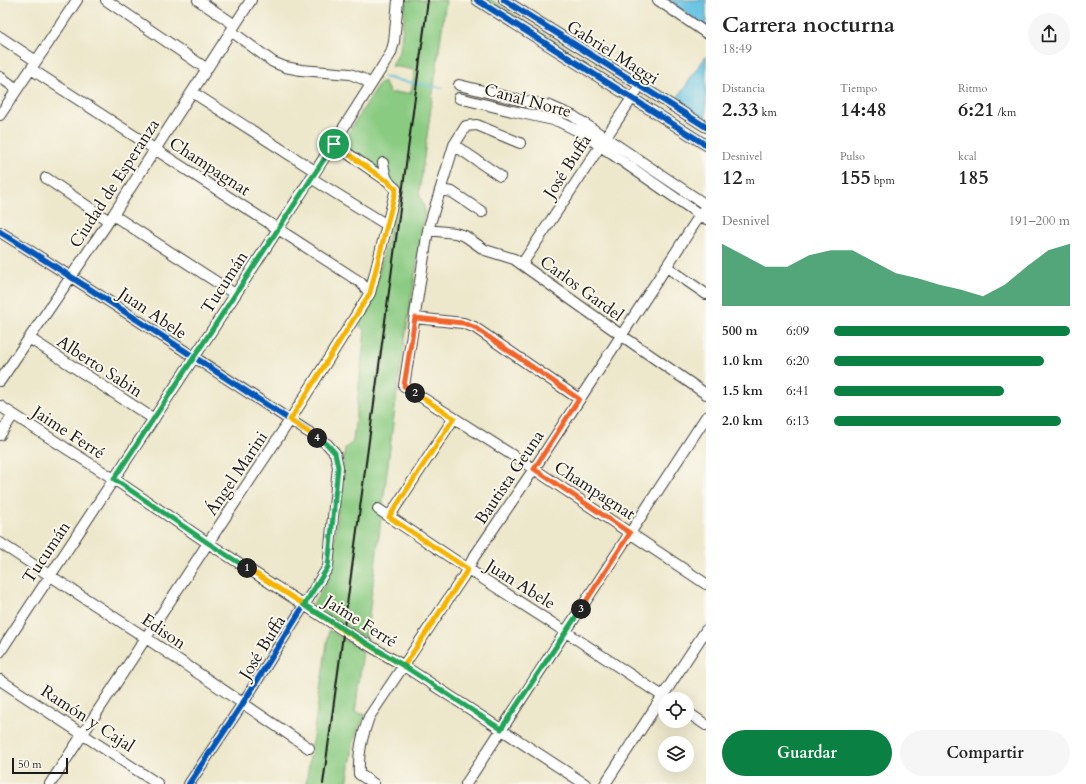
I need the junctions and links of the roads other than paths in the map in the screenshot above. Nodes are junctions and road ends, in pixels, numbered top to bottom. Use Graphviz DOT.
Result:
graph roads {
  1 [pos="77,0"];
  2 [pos="106,0"];
  3 [pos="198,0"];
  4 [pos="251,0"];
  5 [pos="398,0"];
  6 [pos="477,0"];
  7 [pos="504,0"];
  8 [pos="658,0"];
  9 [pos="233,28"];
  10 [pos="706,33"];
  11 [pos="0,37"];
  12 [pos="601,61"];
  13 [pos="34,65"];
  14 [pos="207,69"];
  15 [pos="592,73"];
  16 [pos="0,77"];
  17 [pos="370,85"];
  18 [pos="459,85"];
  19 [pos="640,86"];
  20 [pos="17,89"];
  21 [pos="192,92"];
  22 [pos="459,98"];
  23 [pos="632,98"];
  24 [pos="0,115"];
  25 [pos="706,127"];
  26 [pos="605,137"];
  27 [pos="520,143"];
  28 [pos="334,144"];
  29 [pos="454,145"];
  30 [pos="706,145"];
  31 [pos="600,146"];
  32 [pos="155,149"];
  33 [pos="383,163"];
  34 [pos="313,175"];
  35 [pos="500,176"];
  36 [pos="46,178"];
  37 [pos="388,181"];
  38 [pos="440,190"];
  39 [pos="706,205"];
  40 [pos="482,212"];
  41 [pos="703,217"];
  42 [pos="111,218"];
  43 [pos="387,225"];
  44 [pos="278,229"];
  45 [pos="428,230"];
  46 [pos="0,232"];
  47 [pos="522,264"];
  48 [pos="667,267"];
  49 [pos="72,276"];
  50 [pos="370,293"];
  51 [pos="235,294"];
  52 [pos="706,294"];
  53 [pos="415,318"];
  54 [pos="620,335"];
  55 [pos="29,338"];
  56 [pos="194,358"];
  57 [pos="0,381"];
  58 [pos="706,394"];
  59 [pos="579,399"];
  60 [pos="0,406"];
  61 [pos="13,415"];
  62 [pos="706,417"];
  63 [pos="454,418"];
  64 [pos="154,420"];
  65 [pos="290,420"];
  66 [pos="0,435"];
  67 [pos="338,467"];
  68 [pos="534,469"];
  69 [pos="114,479"];
  70 [pos="378,510"];
  71 [pos="389,517"];
  72 [pos="630,533"];
  73 [pos="0,543"];
  74 [pos="208,543"];
  75 [pos="468,569"];
  76 [pos="50,576"];
  77 [pos="706,584"];
  78 [pos="304,605"];
  79 [pos="706,630"];
  80 [pos="566,632"];
  81 [pos="146,638"];
  82 [pos="0,652"];
  83 [pos="404,666"];
  84 [pos="0,680"];
  85 [pos="658,692"];
  86 [pos="668,692"];
  87 [pos="243,703"];
  88 [pos="658,707"];
  89 [pos="694,717"];
  90 [pos="706,725"];
  91 [pos="501,729"];
  92 [pos="83,734"];
  93 [pos="309,748"];
  94 [pos="50,784"];
  95 [pos="158,784"];
  96 [pos="189,784"];
  97 [pos="374,784"];
  98 [pos="466,784"];
  99 [pos="585,784"];
  100 [pos="605,784"];
  1 -- 13 [label="street"];
  2 -- 14 [label="street"];
  3 -- 9 [label="street"];
  4 -- 9 [label="street, Ciudad de Esperanza"];
  5 -- 17 [label="street, Tucumán"];
  6 -- 15 [label="street, Gabriel Maggi"];
  7 -- 12 [label="street, Gabriel Maggi"];
  8 -- 10 [label="street"];
  9 -- 14 [label="street, Ciudad de Esperanza"];
  9 -- 17 [label="street"];
  11 -- 13 [label="street, Champagnat"];
  12 -- 15 [label="street"];
  12 -- 19 [label="street, Gabriel Maggi"];
  13 -- 20 [label="street"];
  13 -- 32 [label="street, Champagnat"];
  14 -- 21 [label="street, Ciudad de Esperanza"];
  15 -- 23 [label="street, Gabriel Maggi"];
  16 -- 20 [label="street"];
  17 -- 28 [label="street, Tucumán"];
  18 -- 26 [label="street, Canal Norte"];
  19 -- 23 [label="street, José Buffa"];
  19 -- 25 [label="street, Gabriel Maggi"];
  20 -- 24 [label="street"];
  21 -- 32 [label="street, Ciudad de Esperanza"];
  21 -- 34 [label="street"];
  22 -- 31 [label="street, Canal Norte"];
  23 -- 26 [label="street, José Buffa"];
  23 -- 30 [label="street, Gabriel Maggi"];
  26 -- 31 [label="street, José Buffa"];
  26 -- 39 [label="street, Canal Norte"];
  27 -- 29 [label="street"];
  28 -- 34 [label="street, Tucumán"];
  28 -- 37 [label="street"];
  29 -- 35 [label="street"];
  29 -- 38 [label="street"];
  31 -- 41 [label="street, Canal Norte"];
  31 -- 47 [label="street, José Buffa"];
  32 -- 42 [label="street, Ciudad de Esperanza"];
  32 -- 44 [label="street, Champagnat"];
  33 -- 37 [label="street, Ángel Marini"];
  34 -- 43 [label="street"];
  34 -- 44 [label="street, Tucumán"];
  36 -- 42 [label="street"];
  37 -- 43 [label="street, Ángel Marini"];
  38 -- 40 [label="street"];
  38 -- 45 [label="street"];
  39 -- 41 [label="street, Bautista Geuna"];
  41 -- 48 [label="street, Bautista Geuna"];
  42 -- 49 [label="street, Ciudad de Esperanza"];
  42 -- 51 [label="street"];
  43 -- 50 [label="street, Ángel Marini"];
  44 -- 50 [label="street, Champagnat"];
  44 -- 51 [label="street, Tucumán"];
  45 -- 47 [label="street, Carlos Gardel"];
  45 -- 53 [label="street"];
  46 -- 49 [label="street, Juan Abele"];
  47 -- 54 [label="street, Carlos Gardel"];
  48 -- 52 [label="street"];
  48 -- 54 [label="street, Bautista Geuna"];
  49 -- 55 [label="street, Ciudad de Esperanza"];
  49 -- 56 [label="street, Juan Abele"];
  50 -- 65 [label="street, Ángel Marini"];
  51 -- 56 [label="street, Tucumán"];
  53 -- 59 [label="street"];
  53 -- 63 [label="street, Champagnat"];
  54 -- 58 [label="street, Carlos Gardel"];
  54 -- 59 [label="street, Bautista Geuna"];
  55 -- 57 [label="street, Ciudad de Esperanza"];
  55 -- 64 [label="street, Alberto Sabin"];
  56 -- 64 [label="street, Tucumán"];
  56 -- 65 [label="street, Juan Abele"];
  59 -- 68 [label="street, Bautista Geuna"];
  60 -- 61 [label="street, Jaime Ferré"];
  61 -- 66 [label="street"];
  61 -- 69 [label="street, Jaime Ferré"];
  62 -- 72 [label="street"];
  63 -- 68 [label="street, Champagnat"];
  63 -- 71 [label="street"];
  64 -- 69 [label="street, Tucumán"];
  65 -- 67 [label="street, Juan Abele"];
  65 -- 74 [label="street, Ángel Marini"];
  67 -- 78 [label="street, José Buffa"];
  68 -- 72 [label="street, Champagnat"];
  68 -- 75 [label="street, Bautista Geuna"];
  69 -- 74 [label="street, Jaime Ferré"];
  69 -- 76 [label="street, Tucumán"];
  70 -- 71 [label="street, Juan Abele"];
  71 -- 75 [label="street, Juan Abele"];
  72 -- 77 [label="street, Champagnat"];
  72 -- 80 [label="street"];
  73 -- 76 [label="street, Edison"];
  74 -- 78 [label="street, Jaime Ferré"];
  74 -- 81 [label="street, Ángel Marini"];
  75 -- 80 [label="street, Juan Abele"];
  75 -- 83 [label="street, Bautista Geuna"];
  76 -- 81 [label="street, Edison"];
  76 -- 82 [label="street, Tucumán"];
  78 -- 83 [label="street, Jaime Ferré"];
  78 -- 87 [label="street, José Buffa"];
  79 -- 86 [label="street"];
  80 -- 85 [label="street, Juan Abele"];
  80 -- 91 [label="street"];
  81 -- 87 [label="street, Edison"];
  81 -- 92 [label="street, Ángel Marini"];
  83 -- 91 [label="street, Jaime Ferré"];
  83 -- 97 [label="street, Bautista Geuna"];
  84 -- 92 [label="street, Ramón y Cajal"];
  87 -- 93 [label="street, Edison"];
  87 -- 96 [label="street, José Buffa"];
  88 -- 100 [label="street"];
  89 -- 90 [label="street"];
  91 -- 98 [label="street"];
  91 -- 99 [label="street, Jaime Ferré"];
  92 -- 94 [label="street, Ángel Marini"];
  92 -- 95 [label="street, Ramón y Cajal"];
}
